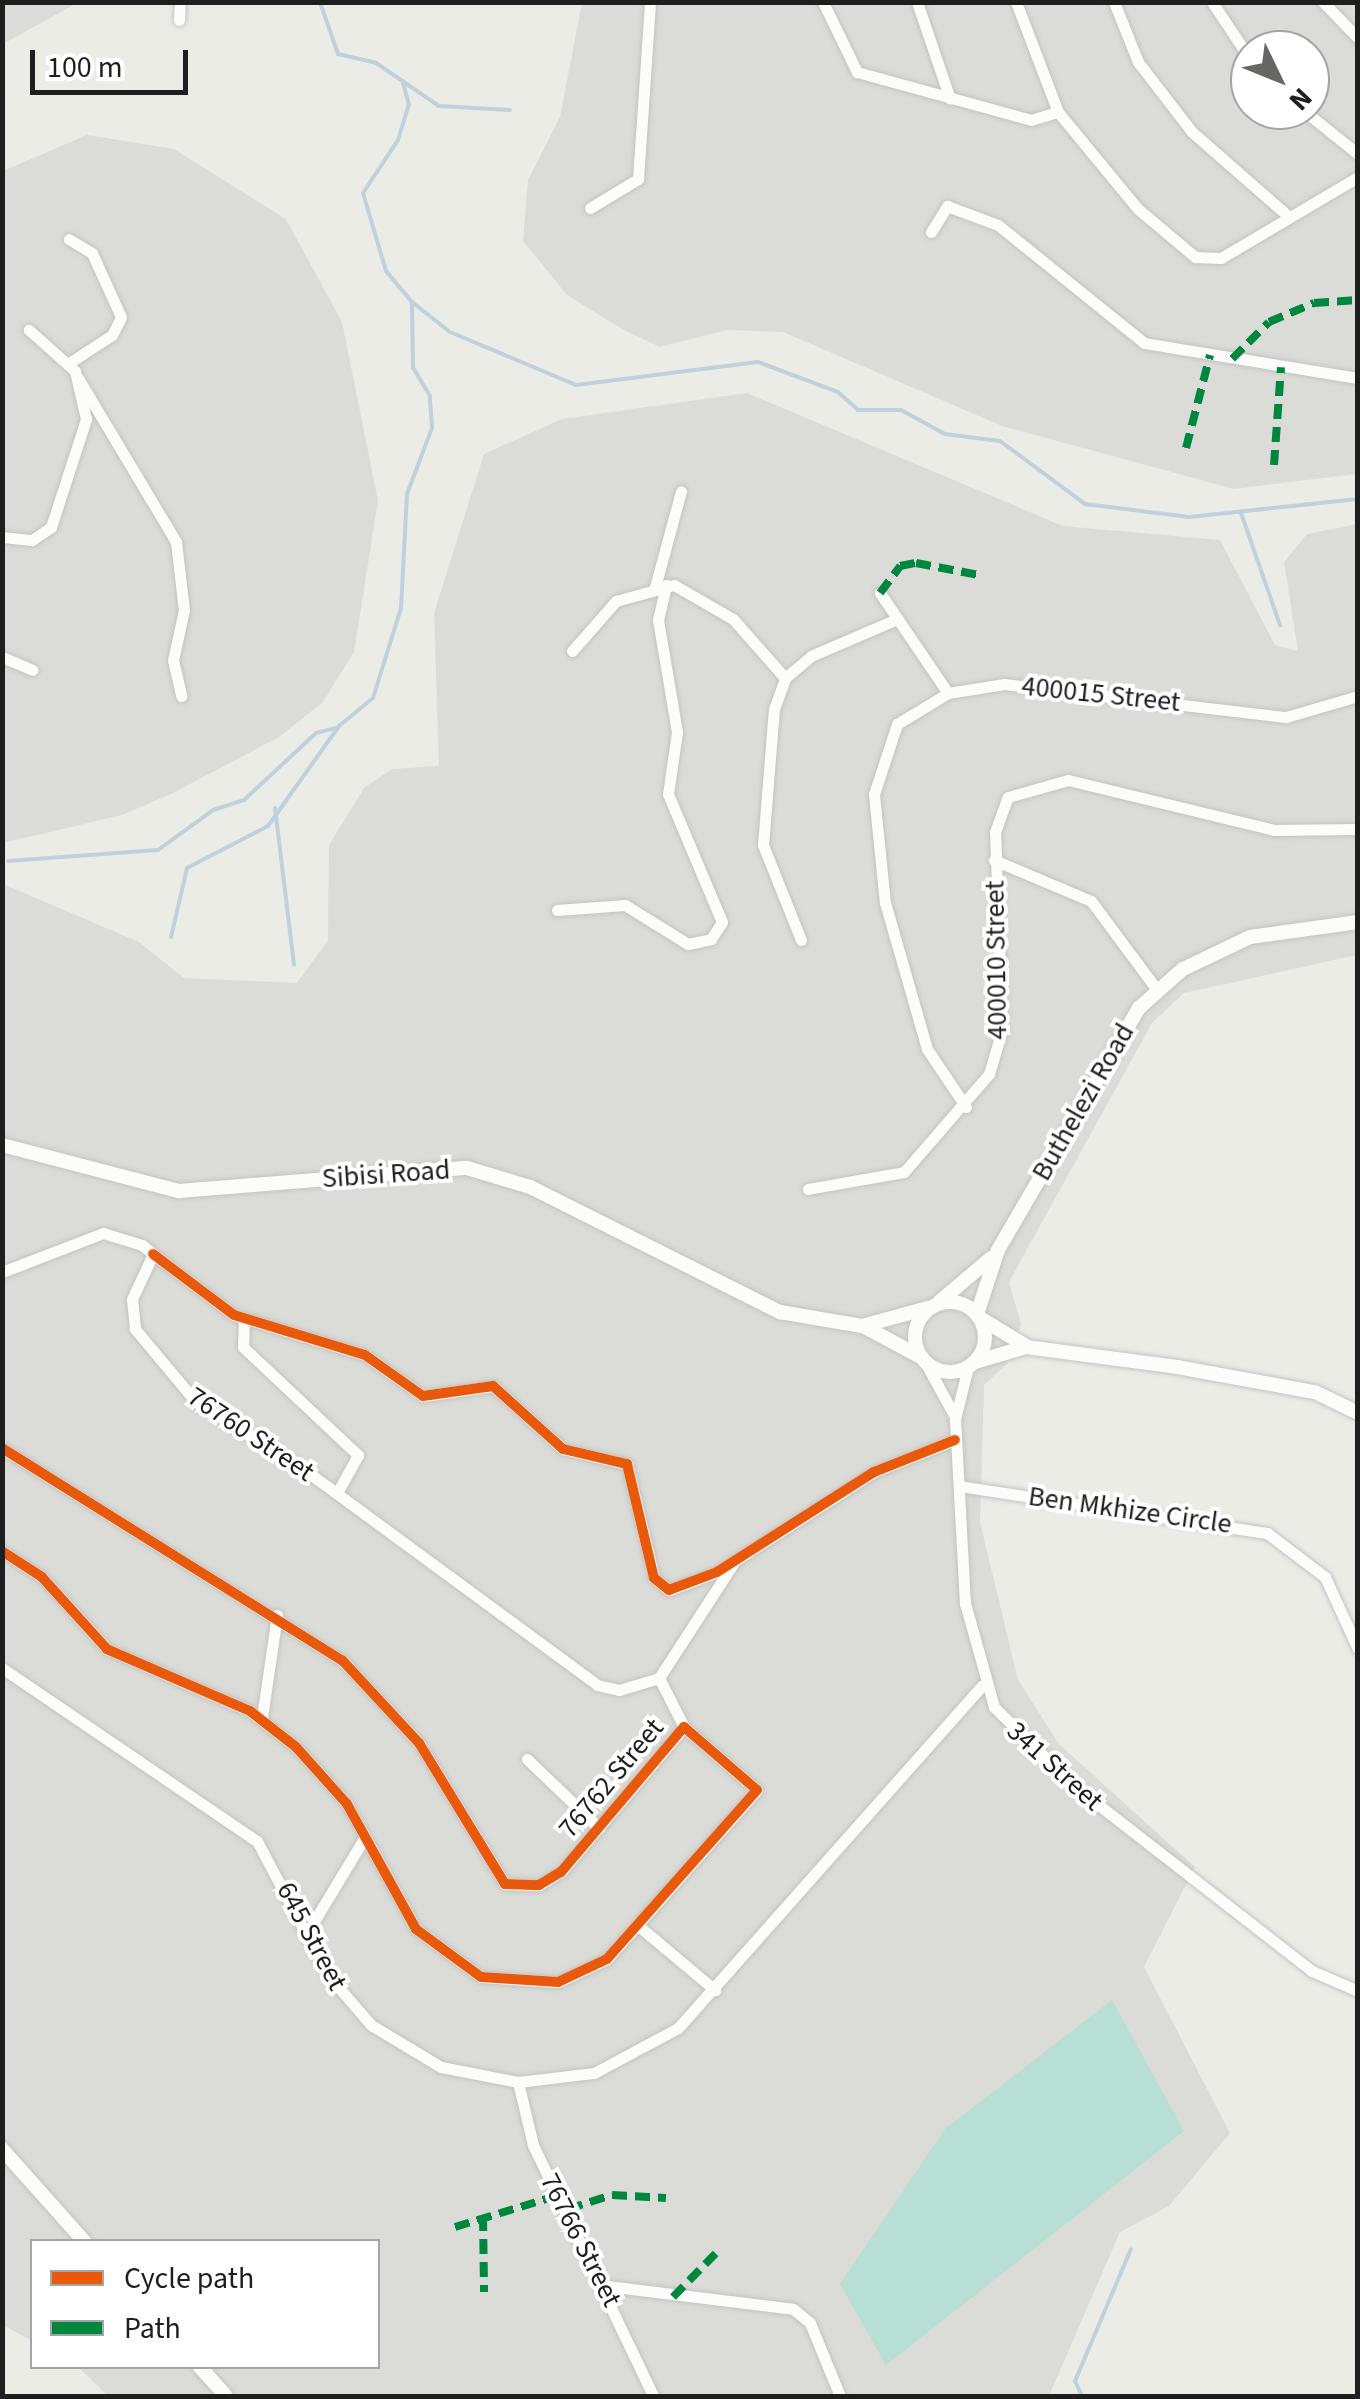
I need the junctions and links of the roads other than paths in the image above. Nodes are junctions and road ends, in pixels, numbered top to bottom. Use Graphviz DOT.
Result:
graph roads {
  1 [pos="180,2"];
  2 [pos="650,2"];
  3 [pos="823,2"];
  4 [pos="917,2"];
  5 [pos="1016,2"];
  6 [pos="1114,2"];
  7 [pos="1212,2"];
  8 [pos="1322,2"];
  9 [pos="179,20"];
  10 [pos="1231,30"];
  11 [pos="1356,32"];
  12 [pos="950,100"];
  13 [pos="1058,112"];
  14 [pos="1327,130"];
  15 [pos="1358,154"];
  16 [pos="1358,177"];
  17 [pos="590,208"];
  18 [pos="1289,217"];
  19 [pos="930,232"];
  20 [pos="69,239"];
  21 [pos="28,330"];
  22 [pos="69,363"];
  23 [pos="78,378"];
  24 [pos="1358,378"];
  25 [pos="681,491"];
  26 [pos="2,537"];
  27 [pos="661,586"];
  28 [pos="880,593"];
  29 [pos="897,619"];
  30 [pos="572,652"];
  31 [pos="2,658"];
  32 [pos="32,670"];
  33 [pos="785,678"];
  34 [pos="948,693"];
  35 [pos="181,696"];
  36 [pos="1358,696"];
  37 [pos="1358,829"];
  38 [pos="994,860"];
  39 [pos="557,910"];
  40 [pos="1358,922"];
  41 [pos="801,940"];
  42 [pos="1157,990"];
  43 [pos="966,1107"];
  44 [pos="2,1145"];
  45 [pos="808,1189"];
  46 [pos="998,1250"];
  47 [pos="153,1254"];
  48 [pos="2,1272"];
  49 [pos="932,1306"];
  50 [pos="979,1316"];
  51 [pos="244,1319"];
  52 [pos="862,1326"];
  53 [pos="1026,1346"];
  54 [pos="923,1360"];
  55 [pos="971,1364"];
  56 [pos="1358,1414"];
  57 [pos="955,1418"];
  58 [pos="956,1440"];
  59 [pos="2,1448"];
  60 [pos="958,1486"];
  61 [pos="336,1493"];
  62 [pos="2,1551"];
  63 [pos="735,1561"];
  64 [pos="277,1615"];
  65 [pos="1358,1650"];
  66 [pos="2,1668"];
  67 [pos="659,1678"];
  68 [pos="982,1686"];
  69 [pos="262,1717"];
  70 [pos="684,1727"];
  71 [pos="527,1759"];
  72 [pos="599,1828"];
  73 [pos="365,1837"];
  74 [pos="640,1928"];
  75 [pos="307,1932"];
  76 [pos="715,1990"];
  77 [pos="1358,1991"];
  78 [pos="518,2082"];
  79 [pos="2,2149"];
  80 [pos="82,2239"];
  81 [pos="607,2286"];
  82 [pos="202,2369"];
  83 [pos="226,2396"];
  84 [pos="653,2396"];
  85 [pos="840,2396"];
  1 -- 9 [label="street"];
  2 -- 17 [label="street"];
  3 -- 12 [label="street"];
  4 -- 12 [label="street"];
  5 -- 13 [label="street"];
  6 -- 18 [label="street"];
  7 -- 10 [label="street"];
  8 -- 11 [label="street"];
  12 -- 13 [label="street"];
  13 -- 18 [label="street"];
  14 -- 15 [label="street"];
  16 -- 18 [label="street"];
  19 -- 24 [label="street"];
  20 -- 22 [label="street"];
  21 -- 22 [label="street"];
  22 -- 23 [label="street"];
  23 -- 26 [label="street"];
  23 -- 35 [label="street"];
  25 -- 27 [label="street"];
  27 -- 30 [label="street"];
  27 -- 33 [label="street"];
  27 -- 39 [label="street"];
  28 -- 29 [label="street"];
  29 -- 33 [label="street"];
  29 -- 34 [label="street"];
  31 -- 32 [label="street"];
  33 -- 41 [label="street"];
  34 -- 36 [label="street, 400015 Street"];
  34 -- 43 [label="street, 400015 Street"];
  37 -- 38 [label="street, 400010 Street"];
  38 -- 42 [label="street"];
  38 -- 43 [label="street, 400010 Street"];
  40 -- 42 [label="street, Buthelezi Road"];
  42 -- 46 [label="street, Buthelezi Road"];
  43 -- 45 [label="street, 400010 Street"];
  44 -- 52 [label="street, Sibisi Road"];
  46 -- 49 [label="street, Buthelezi Road"];
  46 -- 50 [label="street, Buthelezi Road"];
  47 -- 48 [label="street"];
  47 -- 51 [label="street"];
  47 -- 61 [label="street, 76760 Street"];
  49 -- 50 [label="street"];
  49 -- 52 [label="street, Sibisi Road"];
  49 -- 54 [label="street"];
  50 -- 53 [label="street"];
  50 -- 55 [label="street, Buthelezi Road"];
  51 -- 61 [label="street, 76760 Street"];
  51 -- 63 [label="street"];
  52 -- 54 [label="street, Sibisi Road"];
  53 -- 55 [label="street"];
  53 -- 56 [label="street"];
  54 -- 55 [label="street"];
  54 -- 57 [label="street, 341 Street"];
  55 -- 57 [label="street, 341 Street"];
  57 -- 58 [label="street, 341 Street"];
  58 -- 60 [label="street, 341 Street"];
  58 -- 63 [label="street"];
  59 -- 64 [label="street, 76762 Street"];
  60 -- 65 [label="street, Ben Mkhize Circle"];
  60 -- 68 [label="street, 341 Street"];
  61 -- 67 [label="street, 76760 Street"];
  62 -- 69 [label="street, 76762 Street"];
  63 -- 67 [label="street"];
  64 -- 69 [label="street"];
  64 -- 72 [label="street, 76762 Street"];
  66 -- 75 [label="street, 645 Street"];
  67 -- 70 [label="street"];
  68 -- 76 [label="street, 645 Street"];
  68 -- 77 [label="street, 341 Street"];
  69 -- 73 [label="street, 76762 Street"];
  70 -- 72 [label="street, 76762 Street"];
  70 -- 74 [label="street, 76762 Street"];
  71 -- 72 [label="street"];
  73 -- 74 [label="street, 76762 Street"];
  73 -- 75 [label="street"];
  74 -- 76 [label="street"];
  75 -- 78 [label="street, 645 Street"];
  76 -- 78 [label="street, 645 Street"];
  78 -- 81 [label="street, 76766 Street"];
  79 -- 80 [label="street"];
  81 -- 84 [label="street, 76766 Street"];
  81 -- 85 [label="street"];
  82 -- 83 [label="street"];
}
